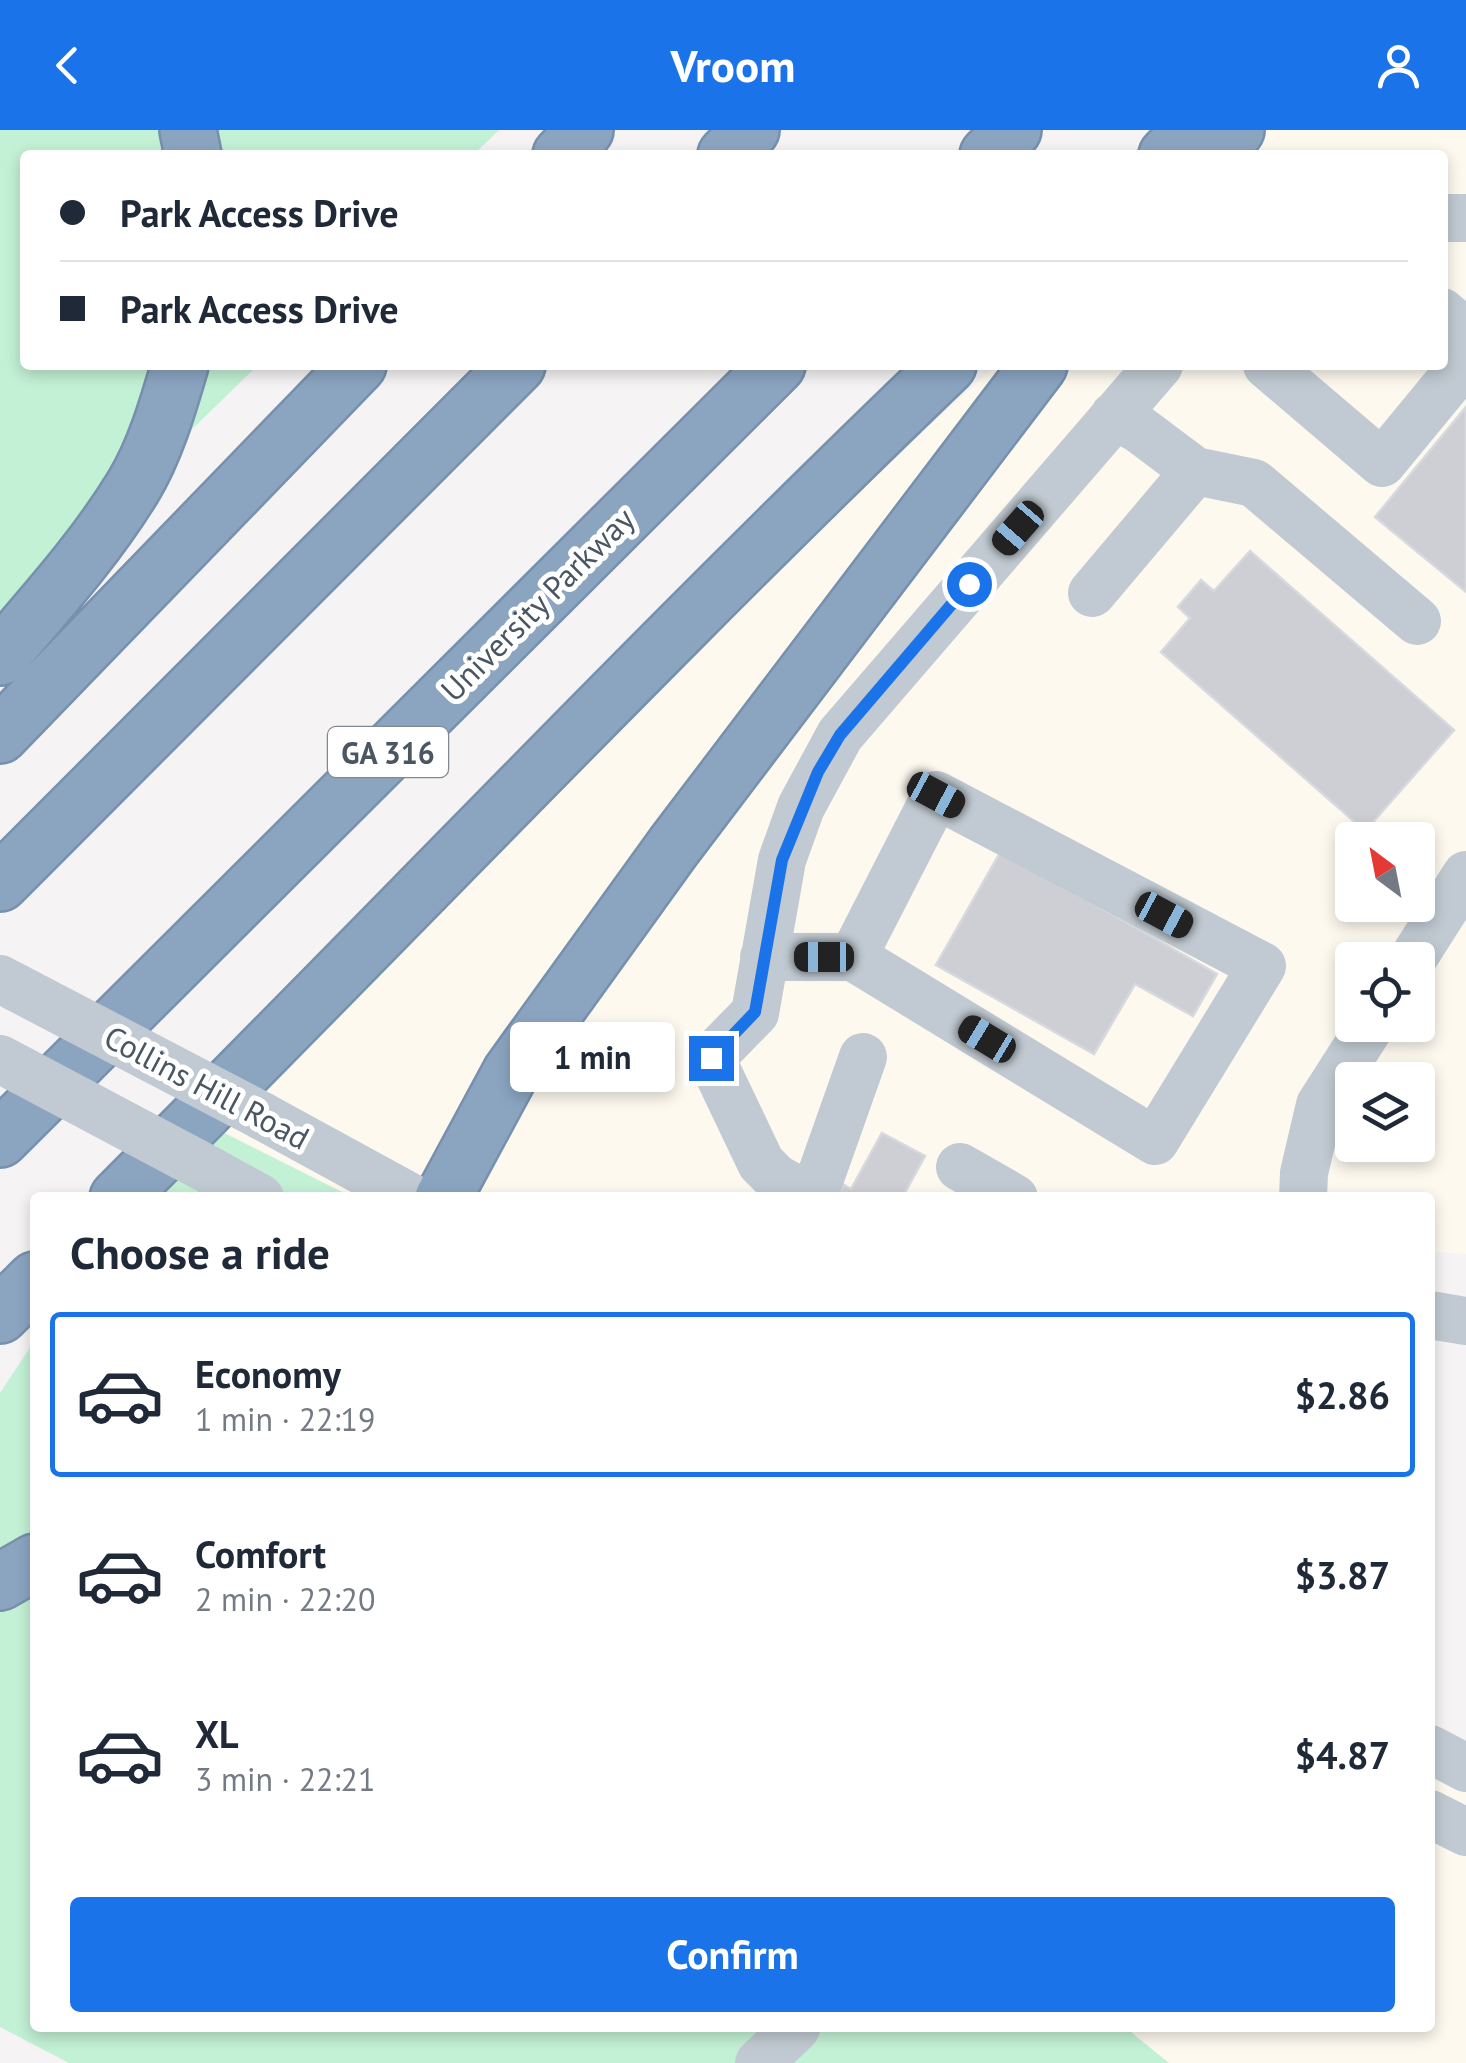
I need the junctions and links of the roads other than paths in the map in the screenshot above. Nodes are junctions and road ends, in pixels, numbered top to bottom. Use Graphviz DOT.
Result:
graph roads {
  1 [pos="585,130"];
  2 [pos="751,130"];
  3 [pos="1013,130"];
  4 [pos="1193,130"];
  5 [pos="1236,130"];
  6 [pos="566,150"];
  7 [pos="731,150"];
  8 [pos="993,150"];
  9 [pos="1172,150"];
  10 [pos="1219,150"];
  11 [pos="1466,361"];
  12 [pos="178,370"];
  13 [pos="353,370"];
  14 [pos="512,370"];
  15 [pos="772,370"];
  16 [pos="943,370"];
  17 [pos="1035,370"];
  18 [pos="1155,370"];
  19 [pos="1273,370"];
  20 [pos="1114,416"];
  21 [pos="1195,471"];
  22 [pos="1092,593"];
  23 [pos="1417,621"];
  24 [pos="0,657"];
  25 [pos="0,734"];
  26 [pos="1466,875"];
  27 [pos="0,883"];
  28 [pos="1437,943"];
  29 [pos="764,957"];
  30 [pos="853,957"];
  31 [pos="0,978"];
  32 [pos="1359,1042"];
  33 [pos="863,1057"];
  34 [pos="0,1058"];
  35 [pos="0,1139"];
  36 [pos="960,1168"];
  37 [pos="124,1192"];
  38 [pos="249,1192"];
  39 [pos="401,1192"];
  40 [pos="446,1192"];
  41 [pos="801,1192"];
  42 [pos="814,1192"];
  43 [pos="1003,1192"];
  44 [pos="1303,1192"];
  45 [pos="30,1285"];
  46 [pos="0,1314"];
  47 [pos="1435,1316"];
  48 [pos="1466,1321"];
  49 [pos="30,1565"];
  50 [pos="0,1582"];
  51 [pos="1435,1752"];
  52 [pos="1466,1768"];
  53 [pos="1435,1816"];
  54 [pos="1466,1832"];
  55 [pos="792,2032"];
  56 [pos="758,2063"];
  1 -- 6 [label="highway"];
  2 -- 7 [label="highway"];
  3 -- 8 [label="highway"];
  4 -- 9 [label="highway"];
  5 -- 10 [label="highway"];
  11 -- 19 [label="street"];
  12 -- 24 [label="highway"];
  13 -- 25 [label="highway"];
  14 -- 27 [label="highway"];
  15 -- 35 [label="highway, University Parkway / GA 316"];
  16 -- 37 [label="highway"];
  17 -- 40 [label="highway"];
  18 -- 20 [label="street"];
  20 -- 21 [label="street"];
  20 -- 29 [label="street"];
  21 -- 22 [label="street"];
  21 -- 23 [label="street"];
  26 -- 28 [label="street"];
  29 -- 30 [label="street"];
  29 -- 41 [label="street"];
  30 -- 30 [label="street"];
  31 -- 39 [label="street, Collins Hill Road, bridge"];
  32 -- 44 [label="street"];
  33 -- 42 [label="street"];
  34 -- 38 [label="street, bridge"];
  36 -- 43 [label="street"];
  45 -- 46 [label="highway"];
  47 -- 48 [label="street"];
  49 -- 50 [label="highway"];
  51 -- 52 [label="street"];
  53 -- 54 [label="street"];
  55 -- 56 [label="street"];
}
